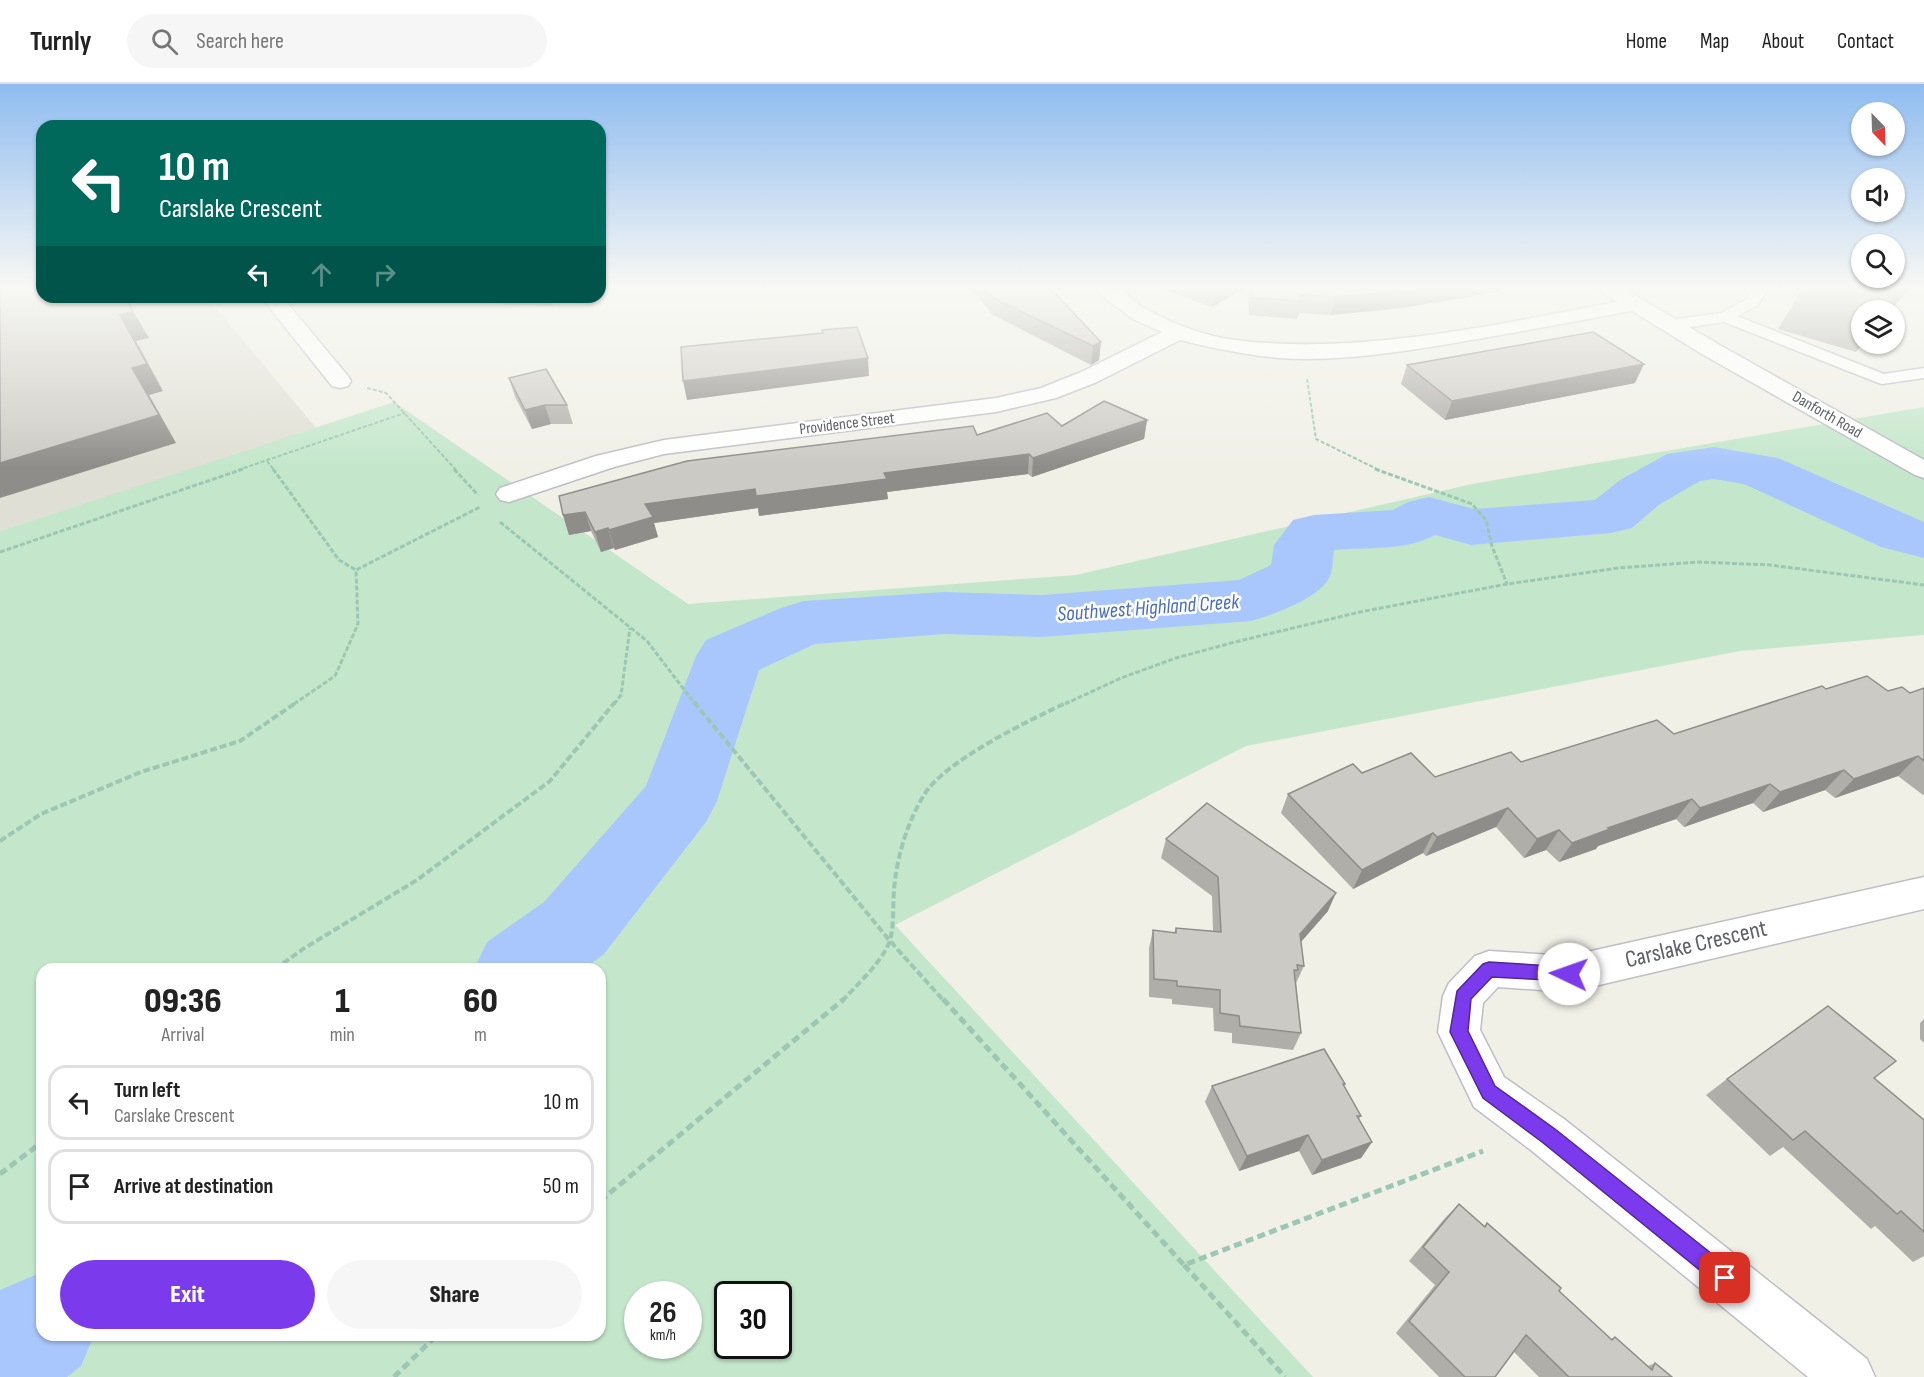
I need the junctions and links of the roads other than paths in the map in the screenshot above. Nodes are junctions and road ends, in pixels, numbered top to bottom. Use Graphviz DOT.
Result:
graph roads {
  1 [pos="312,346"];
  2 [pos="1150,346"];
  3 [pos="1238,346"];
  4 [pos="1399,346"];
  5 [pos="1707,346"];
  6 [pos="1799,346"];
  7 [pos="1924,373"];
  8 [pos="340,381"];
  9 [pos="1924,470"];
  10 [pos="508,494"];
  11 [pos="1924,893"];
  12 [pos="1849,1377"];
  1 -- 8 [label="street"];
  2 -- 10 [label="street, Providence Street"];
  3 -- 4 [label="street"];
  5 -- 9 [label="street, Danforth Road"];
  6 -- 7 [label="lane"];
  11 -- 12 [label="street, Carslake Crescent"];
}
